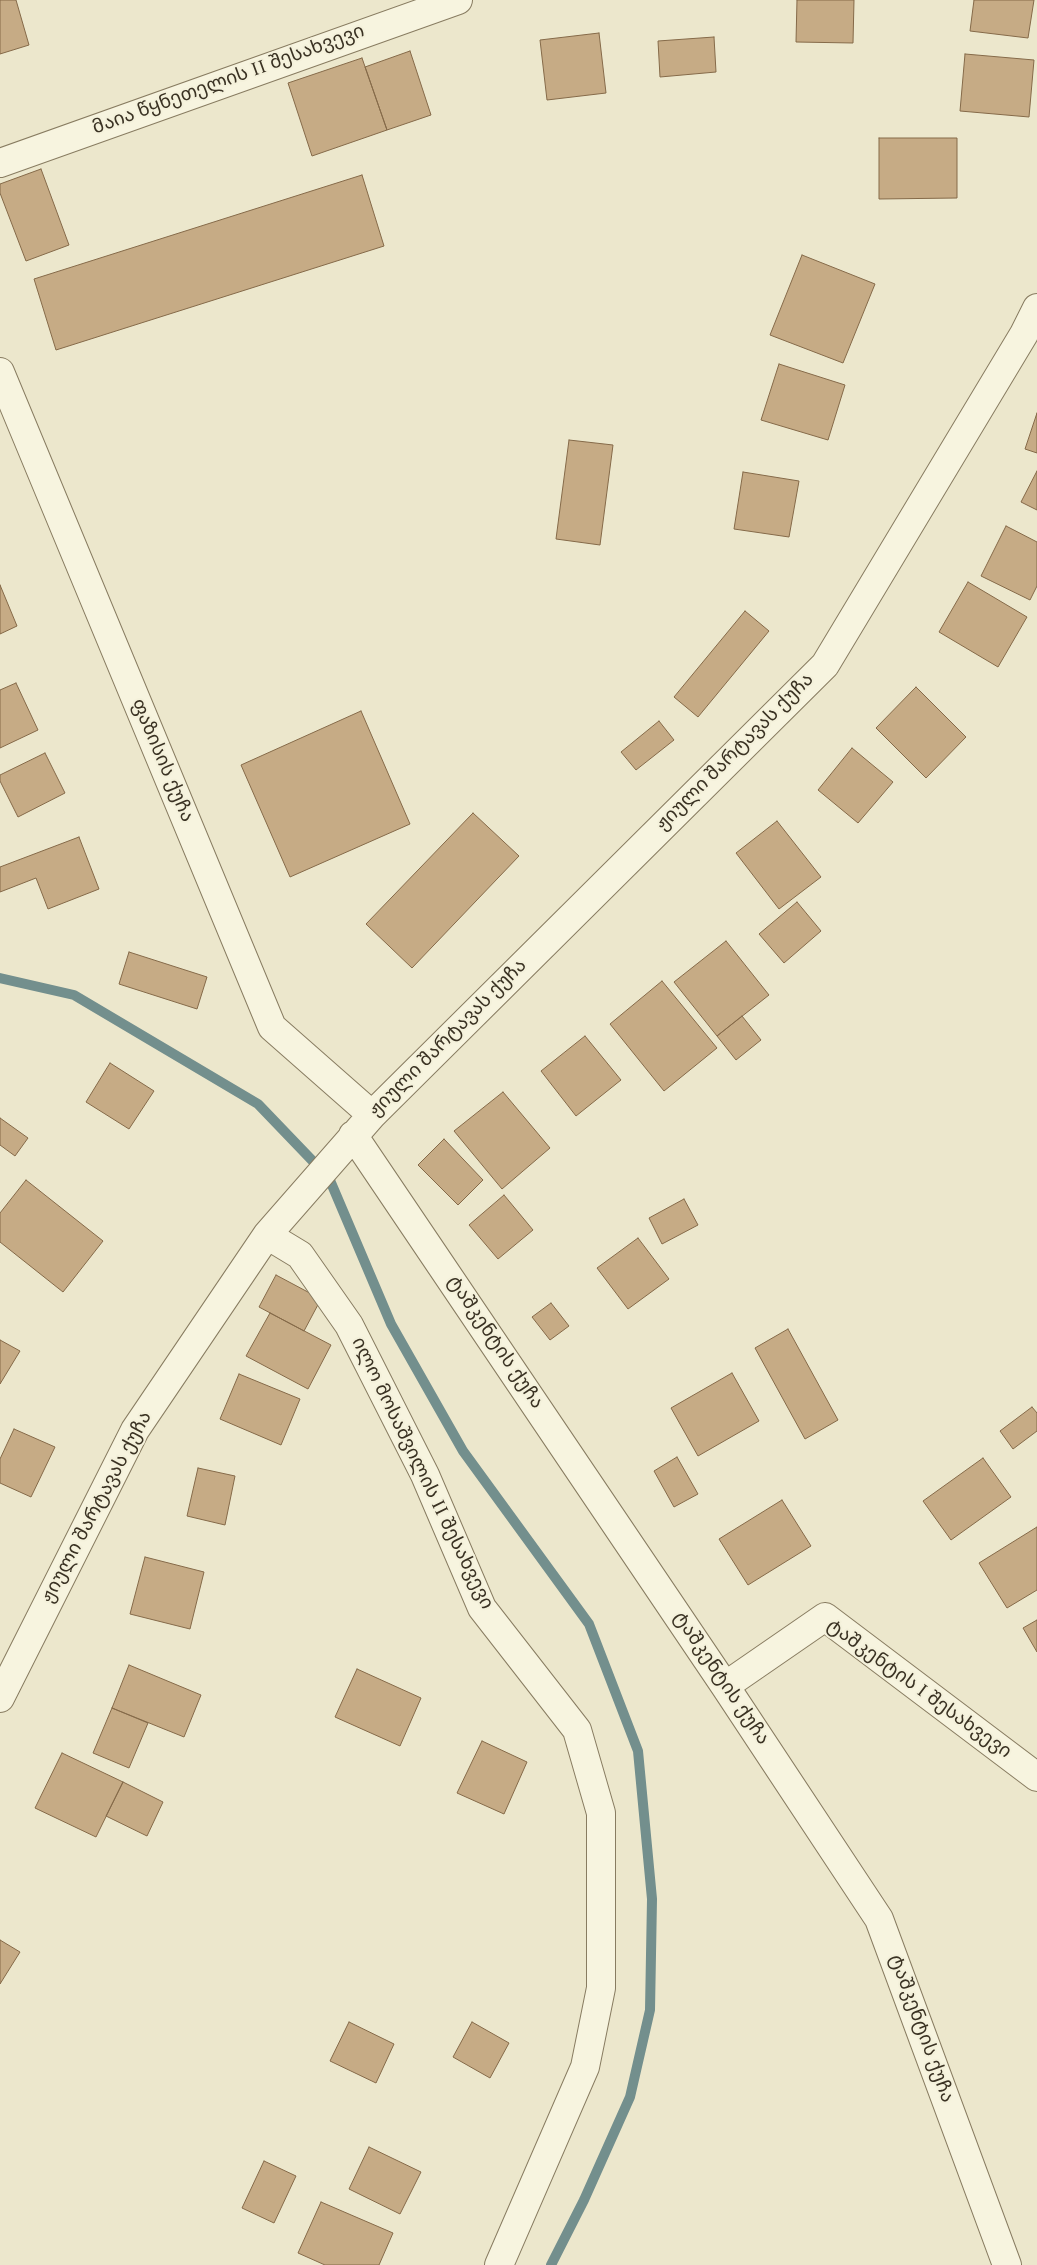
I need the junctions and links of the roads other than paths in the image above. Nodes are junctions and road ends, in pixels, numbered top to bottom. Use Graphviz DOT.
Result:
graph roads {
  1 [pos="458,0"];
  2 [pos="0,163"];
  3 [pos="1037,308"];
  4 [pos="1030,336"];
  5 [pos="0,372"];
  6 [pos="363,1125"];
  7 [pos="267,1235"];
  8 [pos="725,1686"];
  9 [pos="0,1698"];
  10 [pos="1037,1777"];
  11 [pos="499,2265"];
  12 [pos="1007,2265"];
  1 -- 2 [label="street, მაია წყნეთელის II შესახვევი"];
  3 -- 4 [label="street, ჟიული შარტავას ქუჩა"];
  4 -- 6 [label="street, ჟიული შარტავას ქუჩა"];
  5 -- 6 [label="street, ფაზისის ქუჩა"];
  6 -- 7 [label="street, ჟიული შარტავას ქუჩა"];
  6 -- 8 [label="street, ტაშკენტის ქუჩა"];
  7 -- 9 [label="street, ჟიული შარტავას ქუჩა"];
  7 -- 11 [label="street, ილო მოსაშვილის II შესახვევი"];
  8 -- 10 [label="street, ტაშკენტის I შესახვევი"];
  8 -- 12 [label="street, ტაშკენტის ქუჩა"];
}
